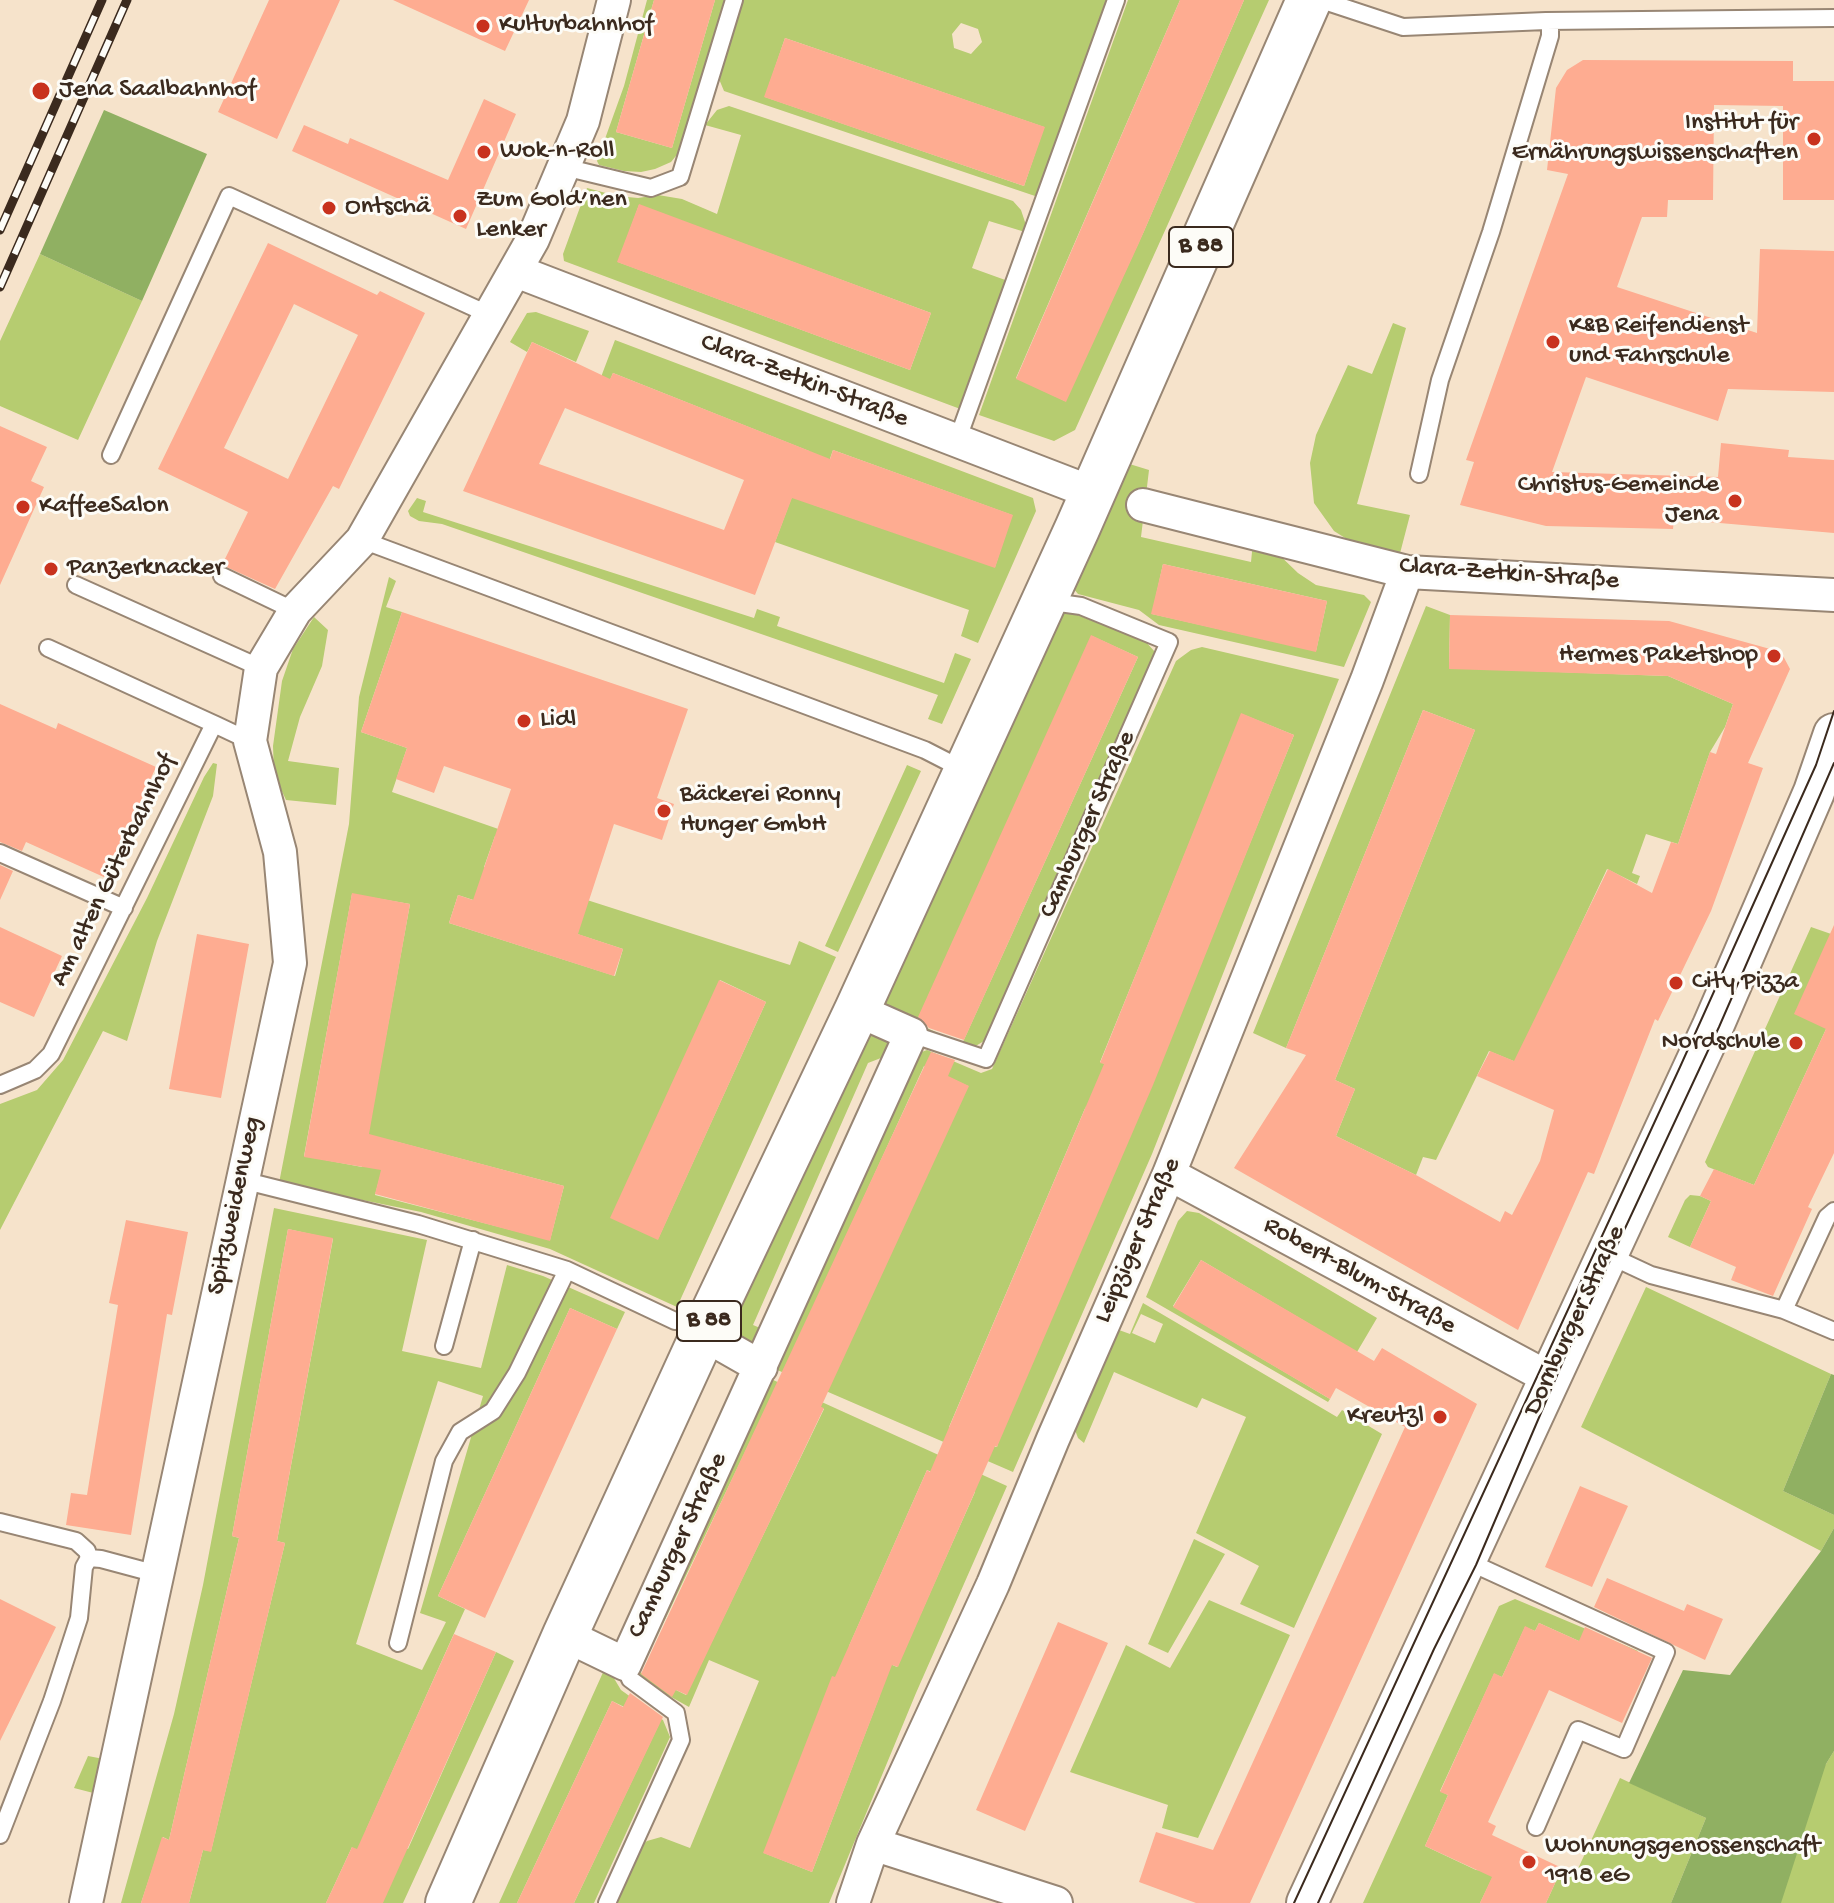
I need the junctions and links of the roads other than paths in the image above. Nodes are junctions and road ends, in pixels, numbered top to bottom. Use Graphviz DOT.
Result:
graph roads {
  1 [pos="614,0"];
  2 [pos="734,0"];
  3 [pos="1116,0"];
  4 [pos="1309,0"];
  5 [pos="1321,0"];
  6 [pos="1834,18"];
  7 [pos="1550,21"];
  8 [pos="564,167"];
  9 [pos="516,271"];
  10 [pos="490,315"];
  11 [pos="957,441"];
  12 [pos="111,455"];
  13 [pos="1419,474"];
  14 [pos="1093,493"];
  15 [pos="1143,505"];
  16 [pos="362,540"];
  17 [pos="1407,572"];
  18 [pos="222,576"];
  19 [pos="76,585"];
  20 [pos="1834,595"];
  21 [pos="1043,600"];
  22 [pos="295,611"];
  23 [pos="48,648"];
  24 [pos="261,668"];
  25 [pos="214,724"];
  26 [pos="1834,734"];
  27 [pos="250,741"];
  28 [pos="966,771"];
  29 [pos="0,853"];
  30 [pos="124,908"];
  31 [pos="857,1010"];
  32 [pos="911,1034"];
  33 [pos="0,1085"];
  34 [pos="1169,1174"];
  35 [pos="242,1180"];
  36 [pos="1834,1211"];
  37 [pos="473,1240"];
  38 [pos="1606,1254"];
  39 [pos="567,1270"];
  40 [pos="1784,1310"];
  41 [pos="689,1327"];
  42 [pos="1834,1331"];
  43 [pos="444,1346"];
  44 [pos="761,1367"];
  45 [pos="1549,1378"];
  46 [pos="0,1522"];
  47 [pos="89,1558"];
  48 [pos="1467,1561"];
  49 [pos="157,1574"];
  50 [pos="565,1635"];
  51 [pos="398,1643"];
  52 [pos="625,1664"];
  53 [pos="1536,1827"];
  54 [pos="0,1835"];
  55 [pos="873,1844"];
  56 [pos="86,1903"];
  57 [pos="448,1903"];
  58 [pos="607,1903"];
  59 [pos="853,1903"];
  60 [pos="1056,1903"];
  61 [pos="1307,1903"];
  1 -- 8 [label="street, Spitzweidenweg"];
  2 -- 8 [label="lane"];
  3 -- 11 [label="lane"];
  4 -- 14 [label="main road, B 88"];
  5 -- 7 [label="lane"];
  6 -- 7 [label="lane"];
  7 -- 13 [label="lane"];
  8 -- 9 [label="street, Spitzweidenweg"];
  9 -- 10 [label="street, Spitzweidenweg"];
  9 -- 11 [label="street, Clara-Zetkin-Straße"];
  10 -- 12 [label="lane"];
  10 -- 16 [label="street, Spitzweidenweg"];
  11 -- 14 [label="street, Clara-Zetkin-Straße"];
  14 -- 21 [label="main road, B 88"];
  15 -- 17 [label="street, Clara-Zetkin-Straße"];
  16 -- 22 [label="street, Spitzweidenweg"];
  16 -- 28 [label="lane"];
  17 -- 20 [label="street, Clara-Zetkin-Straße"];
  17 -- 34 [label="street, Leipziger Straße"];
  18 -- 22 [label="lane"];
  19 -- 24 [label="lane"];
  21 -- 28 [label="main road, B 88"];
  21 -- 32 [label="lane, Camburger Straße"];
  22 -- 24 [label="street, Spitzweidenweg"];
  23 -- 25 [label="lane"];
  24 -- 27 [label="street, Spitzweidenweg"];
  25 -- 27 [label="lane"];
  25 -- 30 [label="lane, Am alten Güterbahnhof"];
  26 -- 38 [label="street, Dornburger Straße"];
  27 -- 35 [label="street, Spitzweidenweg"];
  28 -- 31 [label="main road, B 88"];
  29 -- 30 [label="lane"];
  30 -- 33 [label="lane, Am alten Güterbahnhof"];
  31 -- 32 [label="street, Camburger Straße"];
  31 -- 41 [label="main road, B 88"];
  32 -- 44 [label="street, Camburger Straße"];
  34 -- 45 [label="street, Robert-Blum-Straße"];
  34 -- 55 [label="street, Leipziger Straße"];
  35 -- 37 [label="lane"];
  35 -- 49 [label="street, Spitzweidenweg"];
  36 -- 40 [label="lane"];
  37 -- 39 [label="lane"];
  37 -- 43 [label="lane"];
  38 -- 40 [label="lane"];
  38 -- 45 [label="street, Dornburger Straße"];
  39 -- 41 [label="lane"];
  39 -- 51 [label="lane"];
  40 -- 42 [label="lane"];
  41 -- 44 [label="street"];
  41 -- 50 [label="main road, B 88"];
  44 -- 52 [label="street, Camburger Straße"];
  45 -- 48 [label="street, Dornburger Straße"];
  46 -- 47 [label="lane"];
  47 -- 49 [label="lane"];
  47 -- 54 [label="lane"];
  48 -- 53 [label="lane"];
  48 -- 61 [label="street, Dornburger Straße"];
  49 -- 56 [label="street, Spitzweidenweg"];
  50 -- 52 [label="street, Camburger Straße"];
  50 -- 57 [label="main road, B 88"];
  52 -- 58 [label="lane"];
  55 -- 59 [label="street, Leipziger Straße"];
  55 -- 60 [label="street"];
}
